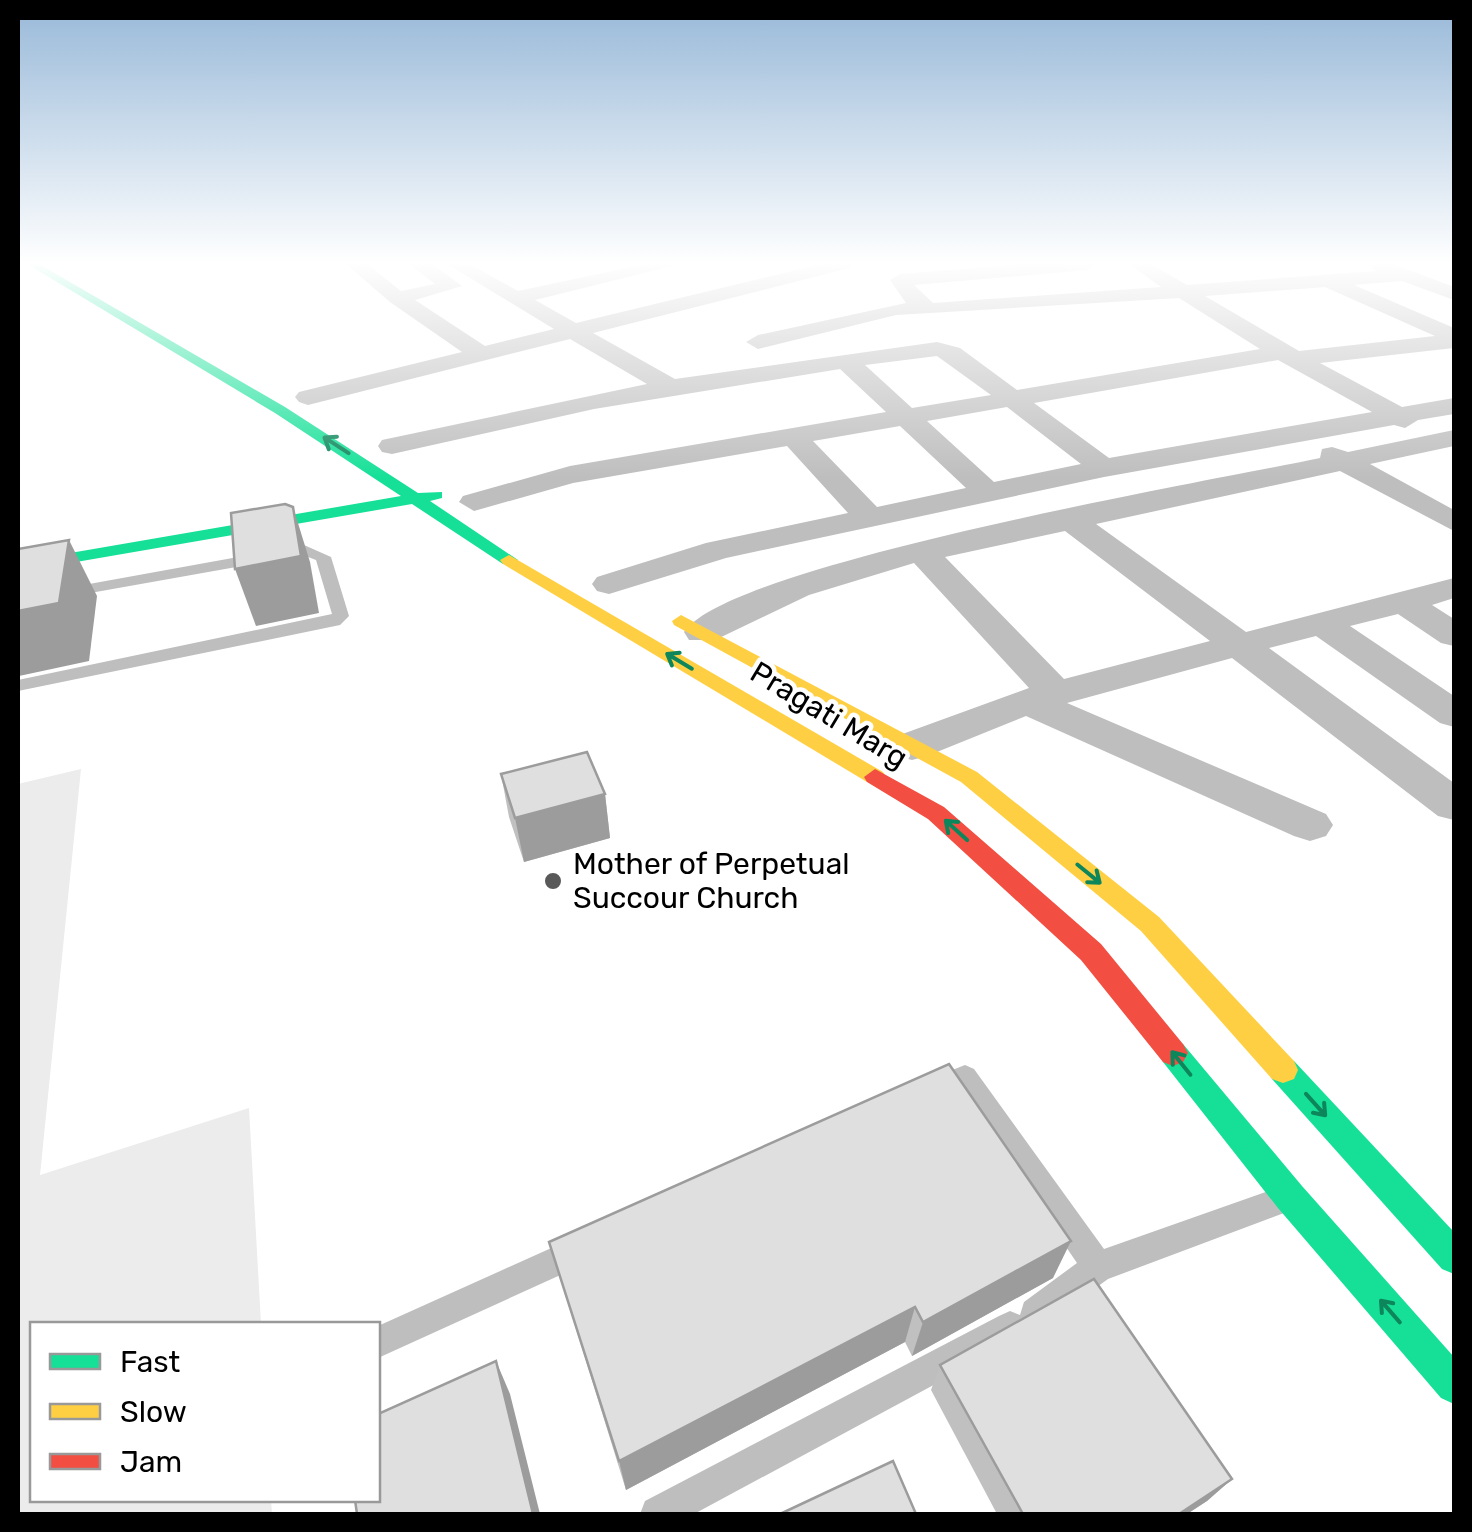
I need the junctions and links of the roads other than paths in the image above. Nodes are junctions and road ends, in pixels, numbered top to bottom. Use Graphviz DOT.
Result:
graph roads {
  1 [pos="158,335"];
  2 [pos="453,335"];
  3 [pos="551,335"];
  4 [pos="584,335"];
  5 [pos="786,335"];
  6 [pos="1257,335"];
  7 [pos="1453,336"];
  8 [pos="758,342"];
  9 [pos="478,352"];
  10 [pos="1289,356"];
  11 [pos="846,360"];
  12 [pos="673,388"];
  13 [pos="300,392"];
  14 [pos="1010,396"];
  15 [pos="1454,406"];
  16 [pos="1396,415"];
  17 [pos="904,416"];
  18 [pos="342,417"];
  19 [pos="792,435"];
  20 [pos="1296,436"];
  21 [pos="383,441"];
  22 [pos="1450,442"];
  23 [pos="1342,461"];
  24 [pos="1104,468"];
  25 [pos="458,490"];
  26 [pos="408,492"];
  27 [pos="988,493"];
  28 [pos="500,519"];
  29 [pos="871,519"];
  30 [pos="1071,520"];
  31 [pos="1454,522"];
  32 [pos="192,537"];
  33 [pos="18,550"];
  34 [pos="922,552"];
  35 [pos="18,567"];
  36 [pos="195,570"];
  37 [pos="601,579"];
  38 [pos="1454,588"];
  39 [pos="1402,601"];
  40 [pos="18,608"];
  41 [pos="1322,623"];
  42 [pos="702,632"];
  43 [pos="1454,635"];
  44 [pos="1240,646"];
  45 [pos="18,686"];
  46 [pos="1042,698"];
  47 [pos="1454,714"];
  48 [pos="912,746"];
  49 [pos="1454,805"];
  50 [pos="1310,826"];
  51 [pos="912,1101"];
  52 [pos="1290,1197"];
  53 [pos="609,1238"];
  54 [pos="1454,1257"];
  55 [pos="1098,1267"];
  56 [pos="380,1341"];
  57 [pos="1454,1385"];
  58 [pos="658,1514"];
  26 -- 1 [label="main road, Pragati Marg, one-way"];
  2 -- 9 [label="street"];
  3 -- 9 [label="street"];
  4 -- 12 [label="street"];
  5 -- 8 [label="street"];
  6 -- 10 [label="street"];
  7 -- 10 [label="street"];
  9 -- 13 [label="street"];
  10 -- 14 [label="street"];
  10 -- 16 [label="street"];
  11 -- 12 [label="street"];
  11 -- 14 [label="street"];
  11 -- 17 [label="street"];
  12 -- 21 [label="street"];
  13 -- 18 [label="main road"];
  14 -- 17 [label="street"];
  14 -- 24 [label="street"];
  15 -- 16 [label="street"];
  16 -- 20 [label="street"];
  16 -- 22 [label="street"];
  17 -- 19 [label="street"];
  17 -- 27 [label="street"];
  19 -- 25 [label="street"];
  19 -- 29 [label="street"];
  20 -- 23 [label="street"];
  20 -- 24 [label="street"];
  21 -- 25 [label="main road"];
  22 -- 23 [label="street"];
  23 -- 30 [label="street"];
  23 -- 31 [label="street"];
  24 -- 27 [label="street"];
  25 -- 26 [label="main road"];
  25 -- 28 [label="main road"];
  26 -- 32 [label="main road"];
  26 -- 33 [label="main road"];
  52 -- 26 [label="main road, Pragati Marg, one-way"];
  27 -- 29 [label="street"];
  29 -- 37 [label="street"];
  30 -- 34 [label="street"];
  30 -- 44 [label="street"];
  32 -- 35 [label="main road"];
  32 -- 36 [label="lane"];
  34 -- 42 [label="street"];
  34 -- 46 [label="street"];
  36 -- 40 [label="lane"];
  36 -- 45 [label="lane"];
  37 -- 42 [label="main road, Pragati Marg"];
  38 -- 39 [label="street"];
  39 -- 41 [label="street"];
  39 -- 43 [label="street"];
  41 -- 44 [label="street"];
  41 -- 47 [label="street"];
  42 -- 48 [label="main road, Pragati Marg"];
  44 -- 46 [label="street"];
  44 -- 49 [label="street"];
  46 -- 48 [label="street"];
  46 -- 50 [label="street"];
  48 -- 54 [label="main road, Pragati Marg, one-way"];
  51 -- 55 [label="lane"];
  52 -- 55 [label="lane"];
  57 -- 52 [label="main road, Pragati Marg, one-way"];
  53 -- 56 [label="lane"];
  55 -- 58 [label="lane"];
}
